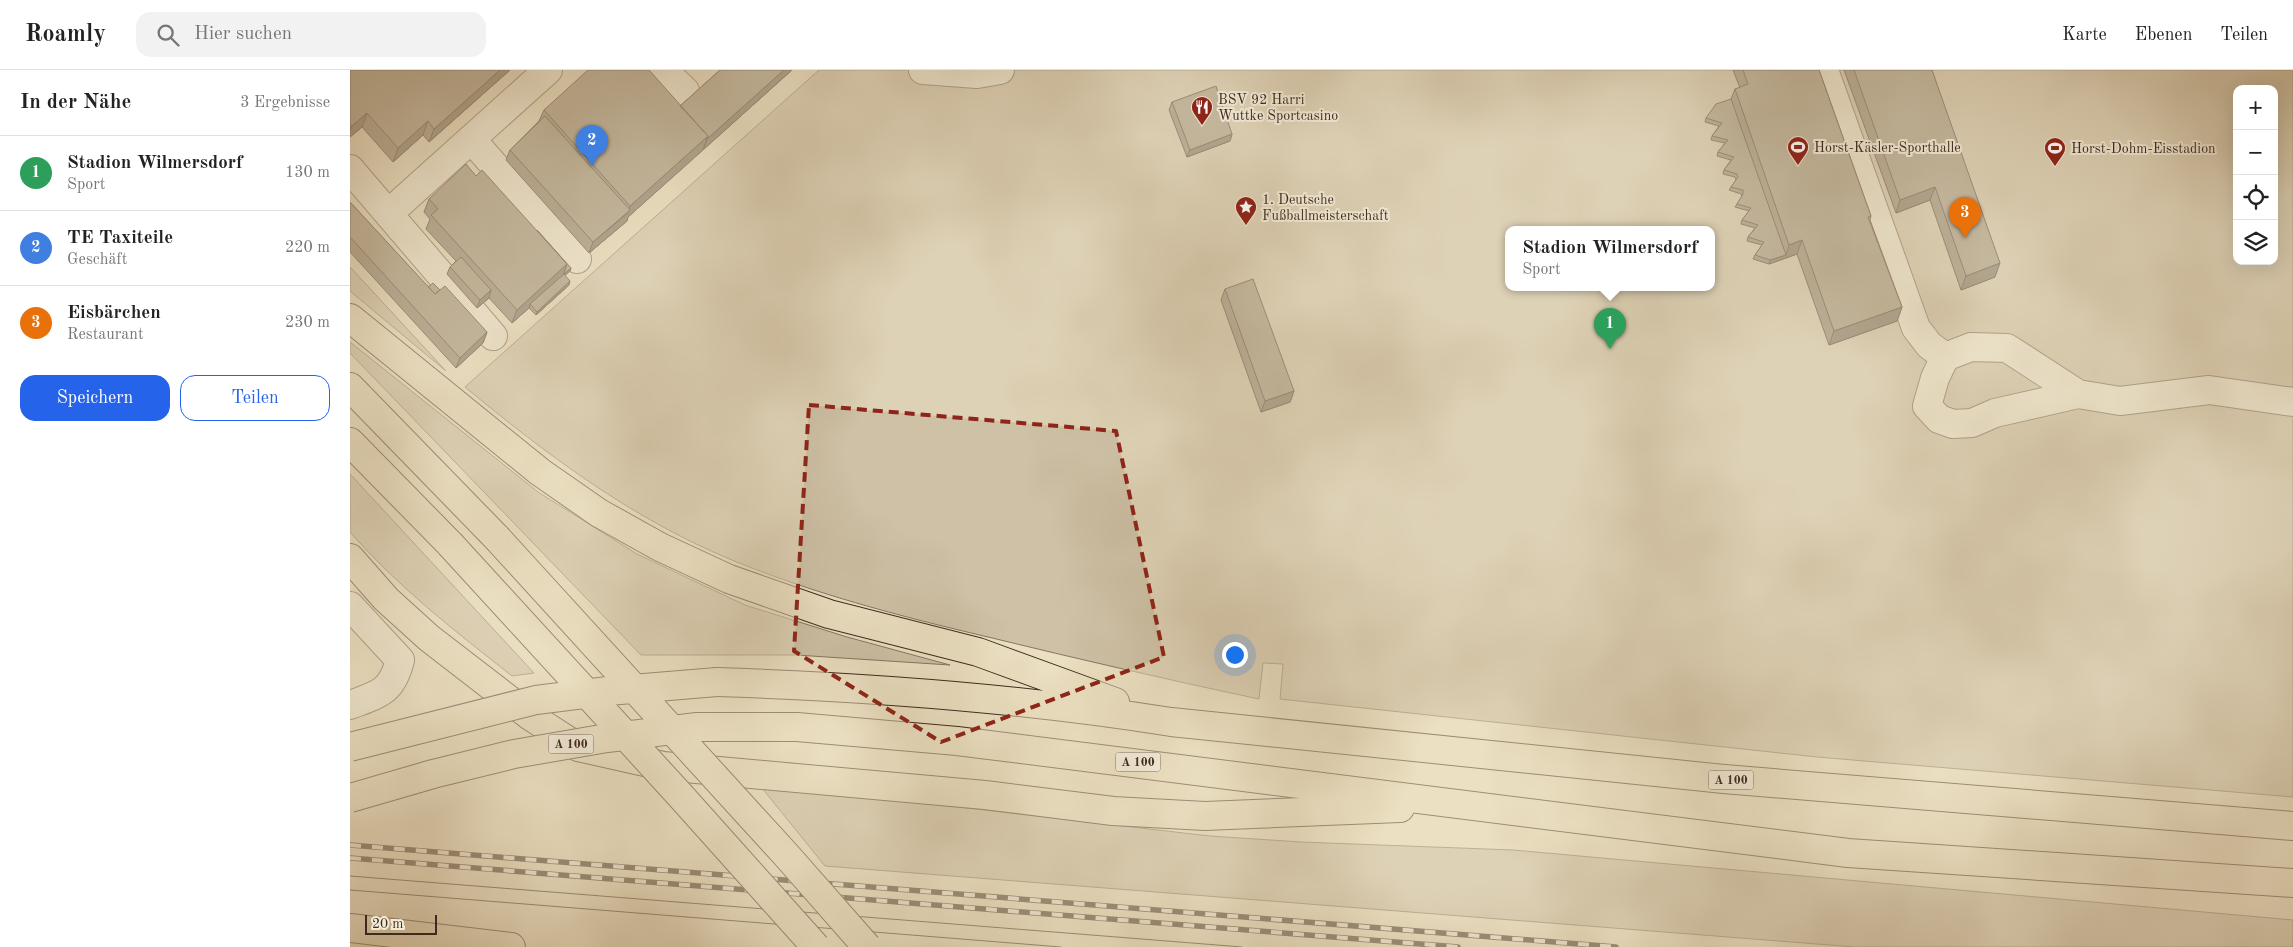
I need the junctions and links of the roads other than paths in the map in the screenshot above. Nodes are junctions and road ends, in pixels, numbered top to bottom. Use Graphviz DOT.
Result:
graph roads {
  1 [pos="548,70"];
  2 [pos="663,70"];
  3 [pos="923,70"];
  4 [pos="1000,70"];
  5 [pos="1824,70"];
  6 [pos="685,91"];
  7 [pos="471,139"];
  8 [pos="350,169"];
  9 [pos="389,212"];
  10 [pos="577,259"];
  11 [pos="350,318"];
  12 [pos="493,336"];
  13 [pos="1945,357"];
  14 [pos="350,387"];
  15 [pos="2078,394"];
  16 [pos="2293,402"];
  17 [pos="350,442"];
  18 [pos="350,558"];
  19 [pos="350,606"];
  20 [pos="350,705"];
  21 [pos="1171,722"];
  22 [pos="350,747"];
  23 [pos="350,798"];
  24 [pos="1479,805"];
  25 [pos="2293,826"];
  26 [pos="2293,882"];
  27 [pos="350,928"];
  28 [pos="511,947"];
  29 [pos="816,947"];
  30 [pos="867,947"];
  1 -- 7 [label="lane"];
  2 -- 6 [label="lane"];
  3 -- 4 [label="lane"];
  5 -- 13 [label="lane"];
  7 -- 9 [label="lane"];
  7 -- 10 [label="lane"];
  8 -- 9 [label="lane"];
  9 -- 12 [label="lane"];
  11 -- 21 [label="highway"];
  13 -- 15 [label="lane"];
  13 -- 15 [label="lane"];
  14 -- 30 [label="highway, bridge"];
  15 -- 16 [label="lane"];
  17 -- 29 [label="highway, bridge"];
  18 -- 24 [label="highway"];
  19 -- 20 [label="lane"];
  21 -- 22 [label="highway, A 100, bridge"];
  21 -- 25 [label="highway, A 100"];
  23 -- 24 [label="highway, A 100, bridge"];
  24 -- 26 [label="highway, A 100"];
  27 -- 28 [label="highway"];
}
